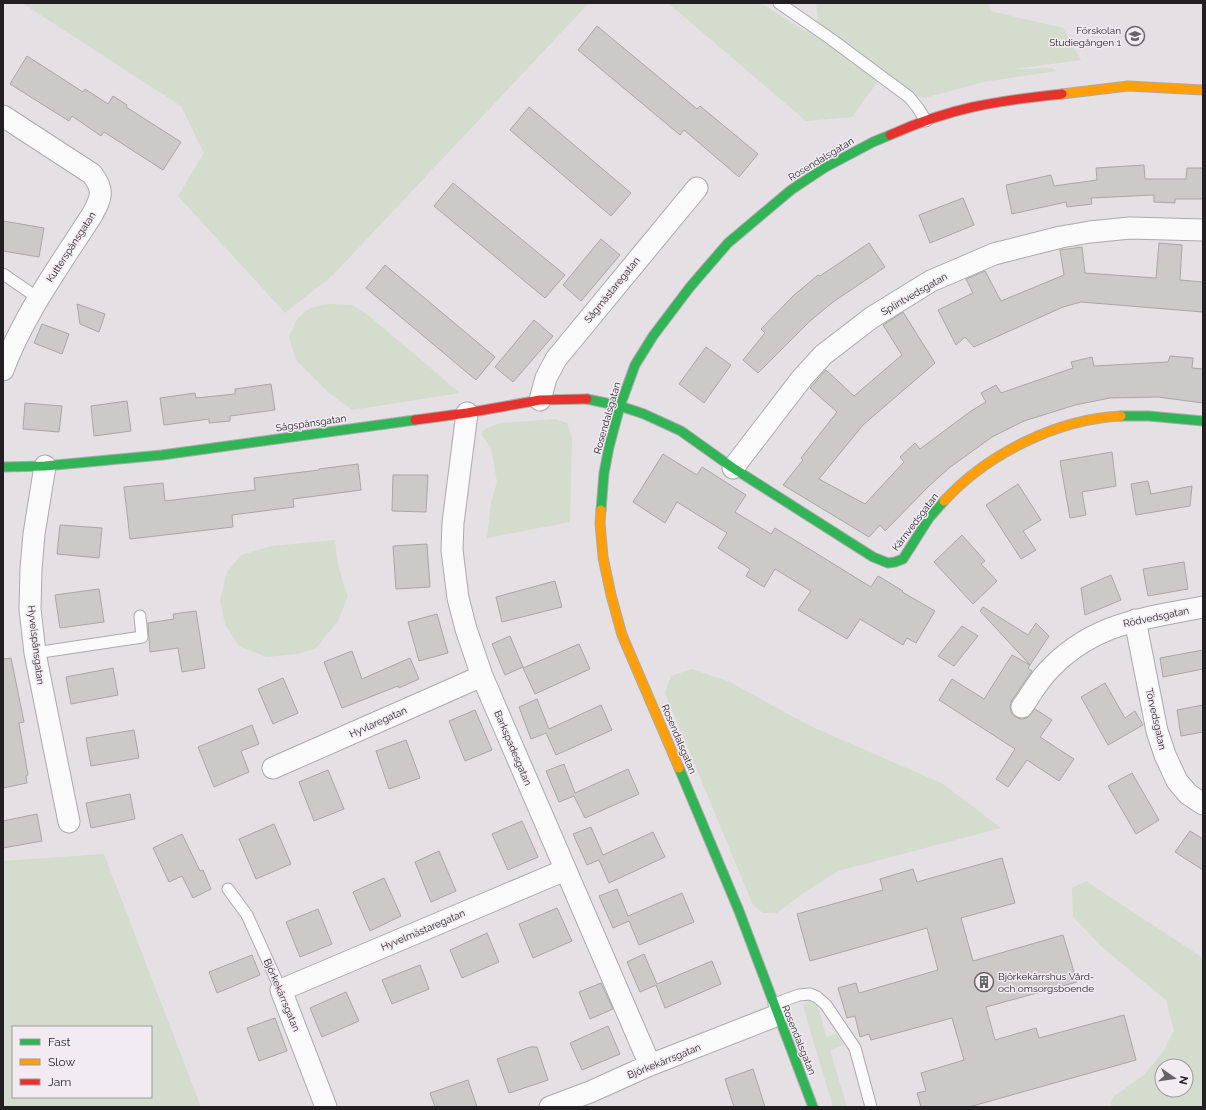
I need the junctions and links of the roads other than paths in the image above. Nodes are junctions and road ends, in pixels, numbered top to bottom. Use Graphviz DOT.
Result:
graph roads {
  1 [pos="779,3"];
  2 [pos="1203,90"];
  3 [pos="3,116"];
  4 [pos="926,121"];
  5 [pos="697,188"];
  6 [pos="1203,230"];
  7 [pos="3,274"];
  8 [pos="38,298"];
  9 [pos="3,370"];
  10 [pos="540,400"];
  11 [pos="620,406"];
  12 [pos="467,413"];
  13 [pos="1203,421"];
  14 [pos="45,466"];
  15 [pos="3,467"];
  16 [pos="733,468"];
  17 [pos="1203,607"];
  18 [pos="140,616"];
  19 [pos="1135,620"];
  20 [pos="35,653"];
  21 [pos="482,676"];
  22 [pos="1022,707"];
  23 [pos="273,768"];
  24 [pos="1203,804"];
  25 [pos="69,822"];
  26 [pos="565,870"];
  27 [pos="228,889"];
  28 [pos="281,990"];
  29 [pos="776,1010"];
  30 [pos="650,1065"];
  31 [pos="326,1107"];
  32 [pos="550,1107"];
  33 [pos="813,1107"];
  34 [pos="871,1107"];
  1 -- 4 [label="lane"];
  2 -- 4 [label="street, Rosendalsgatan"];
  3 -- 8 [label="street, Kutterspånsgatan"];
  4 -- 11 [label="street, Rosendalsgatan"];
  5 -- 10 [label="street, Sågmästaregatan"];
  6 -- 16 [label="street, Splintvedsgatan"];
  7 -- 8 [label="lane"];
  8 -- 9 [label="street, Kutterspånsgatan"];
  10 -- 11 [label="street, Sågspånsgatan"];
  10 -- 12 [label="street, Sågspånsgatan"];
  11 -- 16 [label="street, Kärnvedsgatan"];
  11 -- 29 [label="street, Rosendalsgatan"];
  12 -- 14 [label="street, Sågspånsgatan"];
  12 -- 21 [label="street, Barkspadesgatan"];
  13 -- 16 [label="street, Kärnvedsgatan"];
  14 -- 15 [label="street, Sågspånsgatan"];
  14 -- 20 [label="street, Hyvelspånsgatan"];
  17 -- 19 [label="street, Rödvedsgatan"];
  18 -- 20 [label="lane"];
  19 -- 22 [label="street, Rödvedsgatan"];
  19 -- 24 [label="street, Törvedsgatan"];
  20 -- 25 [label="street, Hyvelspånsgatan"];
  21 -- 23 [label="street, Hyvlaregatan"];
  21 -- 26 [label="street, Barkspadesgatan"];
  26 -- 28 [label="street, Hyvelmästaregatan"];
  26 -- 30 [label="street, Barkspadesgatan"];
  27 -- 28 [label="lane, Björkekärrsgatan"];
  28 -- 31 [label="street, Björkekärrsgatan"];
  29 -- 30 [label="street, Björkekärrsgatan"];
  29 -- 33 [label="street, Rosendalsgatan"];
  29 -- 34 [label="lane"];
  30 -- 32 [label="street, Björkekärrsgatan"];
}
